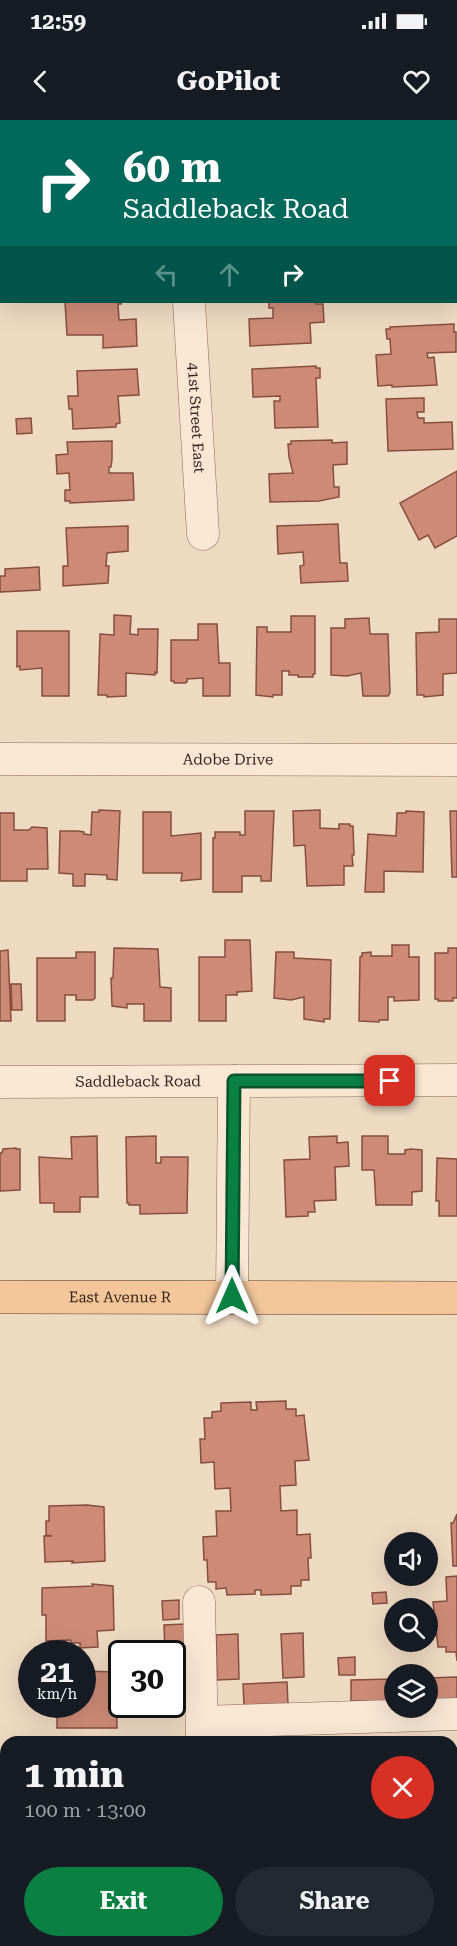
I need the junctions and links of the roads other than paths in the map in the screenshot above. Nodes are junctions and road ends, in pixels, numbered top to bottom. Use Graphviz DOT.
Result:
graph roads {
  1 [pos="189,303"];
  2 [pos="203,534"];
  3 [pos="0,759"];
  4 [pos="457,759"];
  5 [pos="457,1080"];
  6 [pos="234,1081"];
  7 [pos="0,1082"];
  8 [pos="232,1296"];
  9 [pos="0,1297"];
  10 [pos="457,1298"];
  11 [pos="199,1602"];
  12 [pos="457,1714"];
  13 [pos="202,1732"];
  1 -- 2 [label="street, 41st Street East"];
  3 -- 4 [label="street, Adobe Drive"];
  5 -- 6 [label="street, Saddleback Road"];
  6 -- 7 [label="street, Saddleback Road"];
  6 -- 8 [label="street"];
  8 -- 9 [label="main road, East Avenue R"];
  8 -- 10 [label="main road, East Avenue R"];
  11 -- 13 [label="street"];
  12 -- 13 [label="street"];
}
